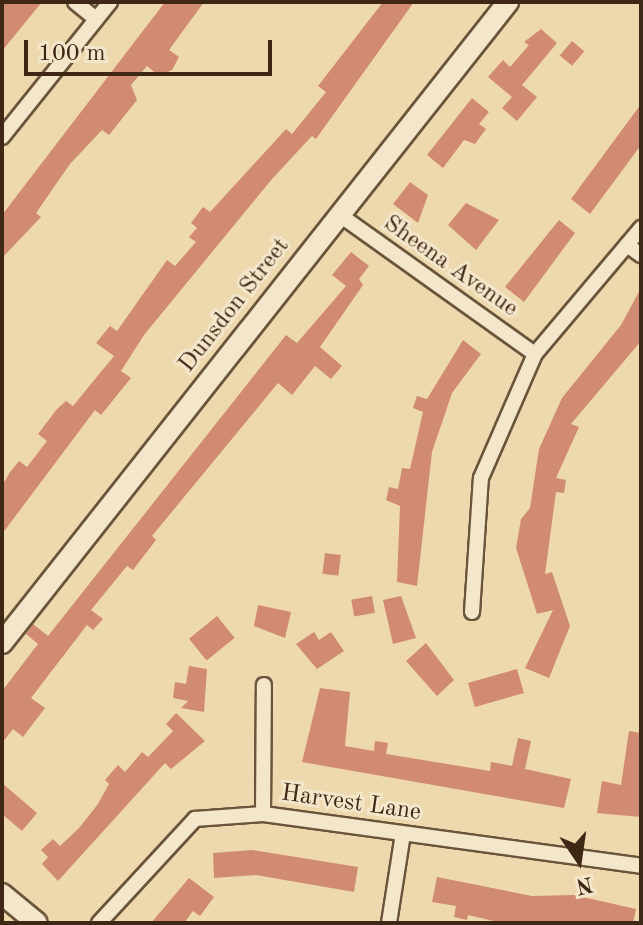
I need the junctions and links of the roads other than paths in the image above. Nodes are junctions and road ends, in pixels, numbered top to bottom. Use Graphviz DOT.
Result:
graph roads {
  1 [pos="75,2"];
  2 [pos="110,2"];
  3 [pos="508,2"];
  4 [pos="96,19"];
  5 [pos="2,137"];
  6 [pos="340,215"];
  7 [pos="641,228"];
  8 [pos="627,245"];
  9 [pos="641,255"];
  10 [pos="535,354"];
  11 [pos="472,612"];
  12 [pos="2,643"];
  13 [pos="264,685"];
  14 [pos="263,814"];
  15 [pos="403,834"];
  16 [pos="641,866"];
  17 [pos="2,894"];
  18 [pos="37,923"];
  19 [pos="99,923"];
  20 [pos="389,923"];
  1 -- 4 [label="street"];
  2 -- 4 [label="street"];
  3 -- 6 [label="main road, Dunsdon Street"];
  4 -- 5 [label="street"];
  6 -- 10 [label="street, Sheena Avenue"];
  6 -- 12 [label="main road, Dunsdon Street"];
  7 -- 8 [label="street"];
  8 -- 9 [label="street"];
  8 -- 10 [label="street"];
  10 -- 11 [label="street"];
  13 -- 14 [label="street"];
  14 -- 15 [label="street, Harvest Lane"];
  14 -- 19 [label="street, Harvest Lane"];
  15 -- 16 [label="street, Harvest Lane"];
  15 -- 20 [label="street"];
  17 -- 18 [label="main road"];
}
